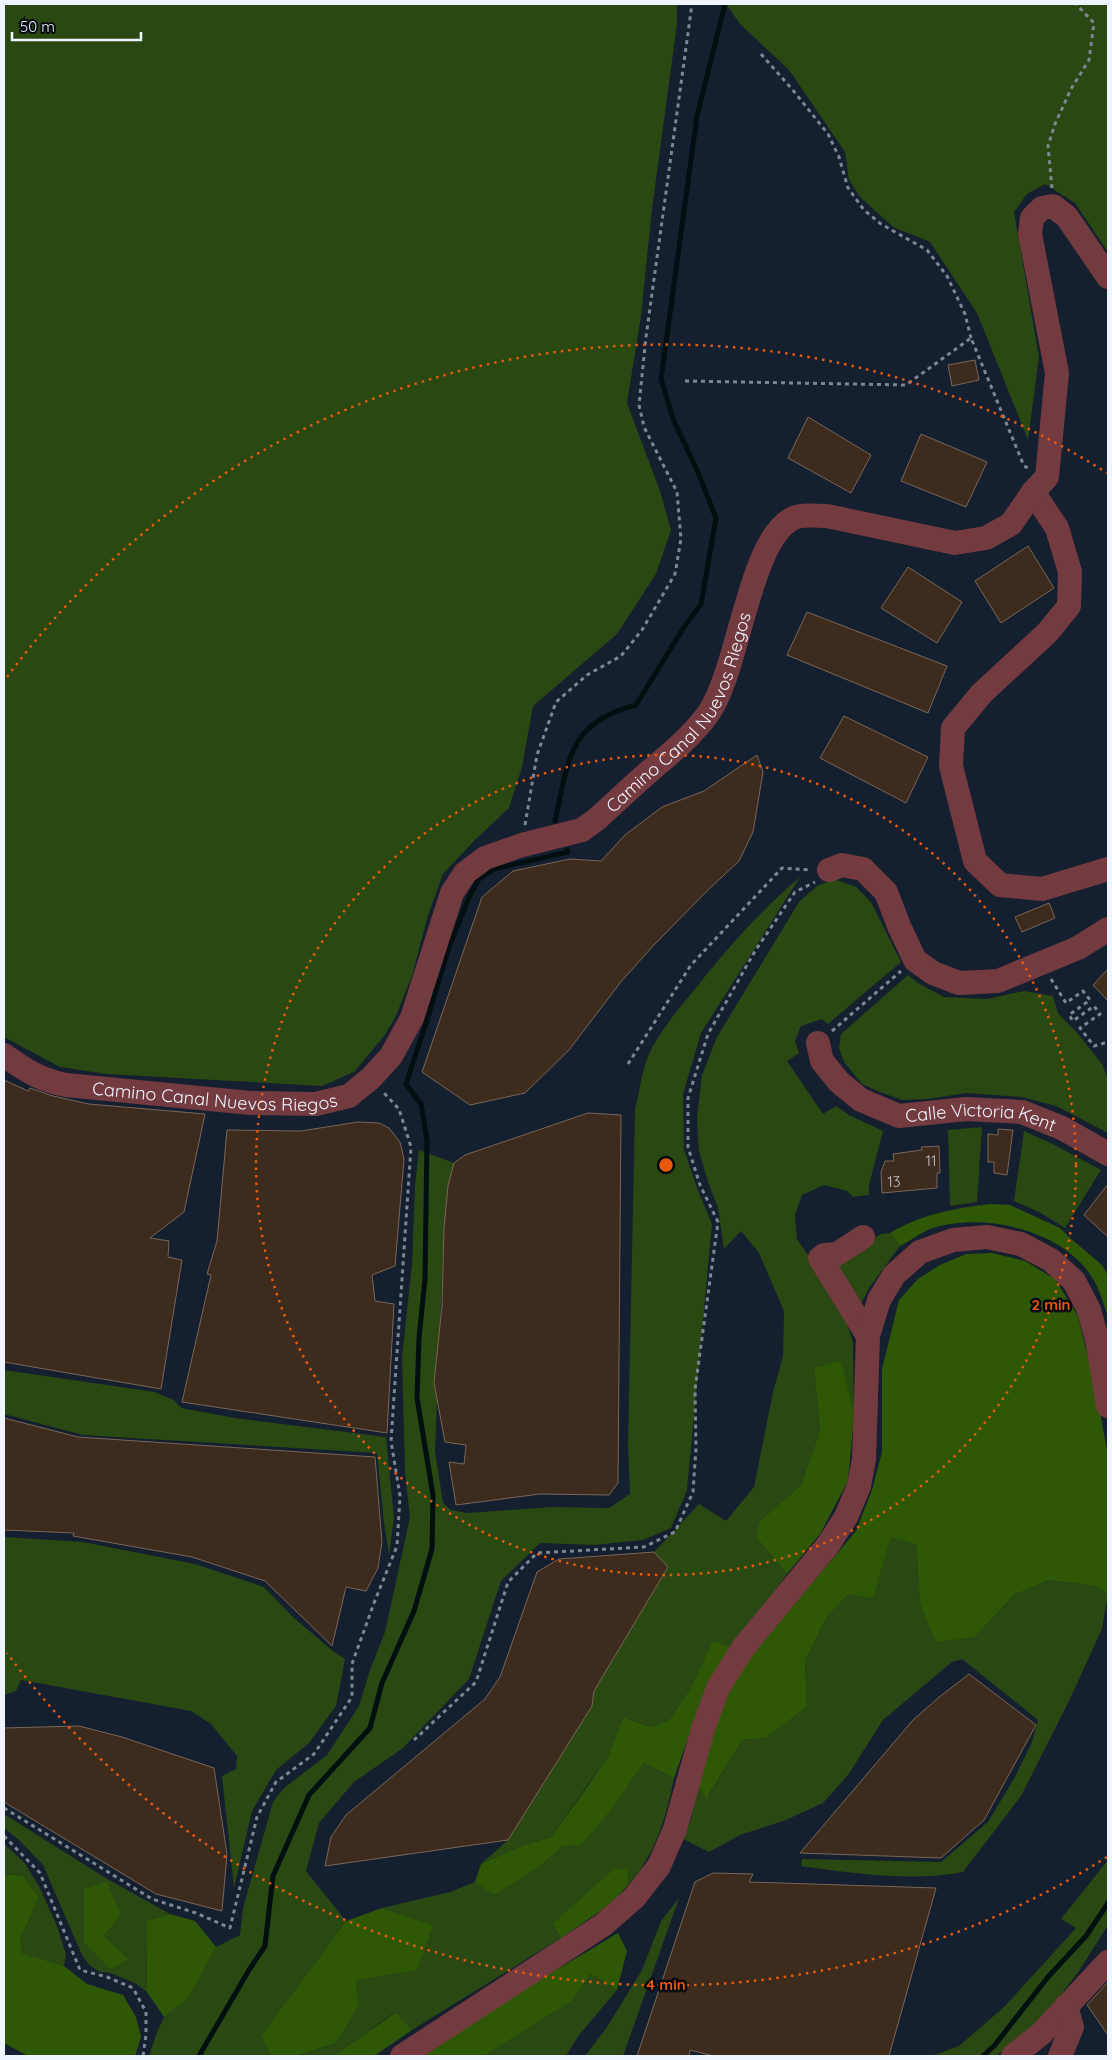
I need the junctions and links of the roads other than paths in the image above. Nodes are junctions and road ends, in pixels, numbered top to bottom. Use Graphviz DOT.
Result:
graph roads {
  1 [pos="1108,277"];
  2 [pos="1040,484"];
  3 [pos="1108,869"];
  4 [pos="829,870"];
  5 [pos="1108,929"];
  6 [pos="818,1043"];
  7 [pos="4,1055"];
  8 [pos="1108,1154"];
  9 [pos="863,1237"];
  10 [pos="868,1336"];
  11 [pos="1108,1406"];
  12 [pos="1108,1962"];
  13 [pos="1066,2006"];
  14 [pos="402,2056"];
  15 [pos="1013,2056"];
  16 [pos="1060,2056"];
  1 -- 2 [label="street, Camino Canal Nuevos Riegos"];
  2 -- 3 [label="street"];
  2 -- 7 [label="street, Camino Canal Nuevos Riegos"];
  4 -- 5 [label="street"];
  6 -- 8 [label="street, Calle Victoria Kent"];
  9 -- 10 [label="street"];
  10 -- 11 [label="street"];
  10 -- 14 [label="street"];
  12 -- 13 [label="street"];
  13 -- 15 [label="street"];
  13 -- 16 [label="street"];
}
